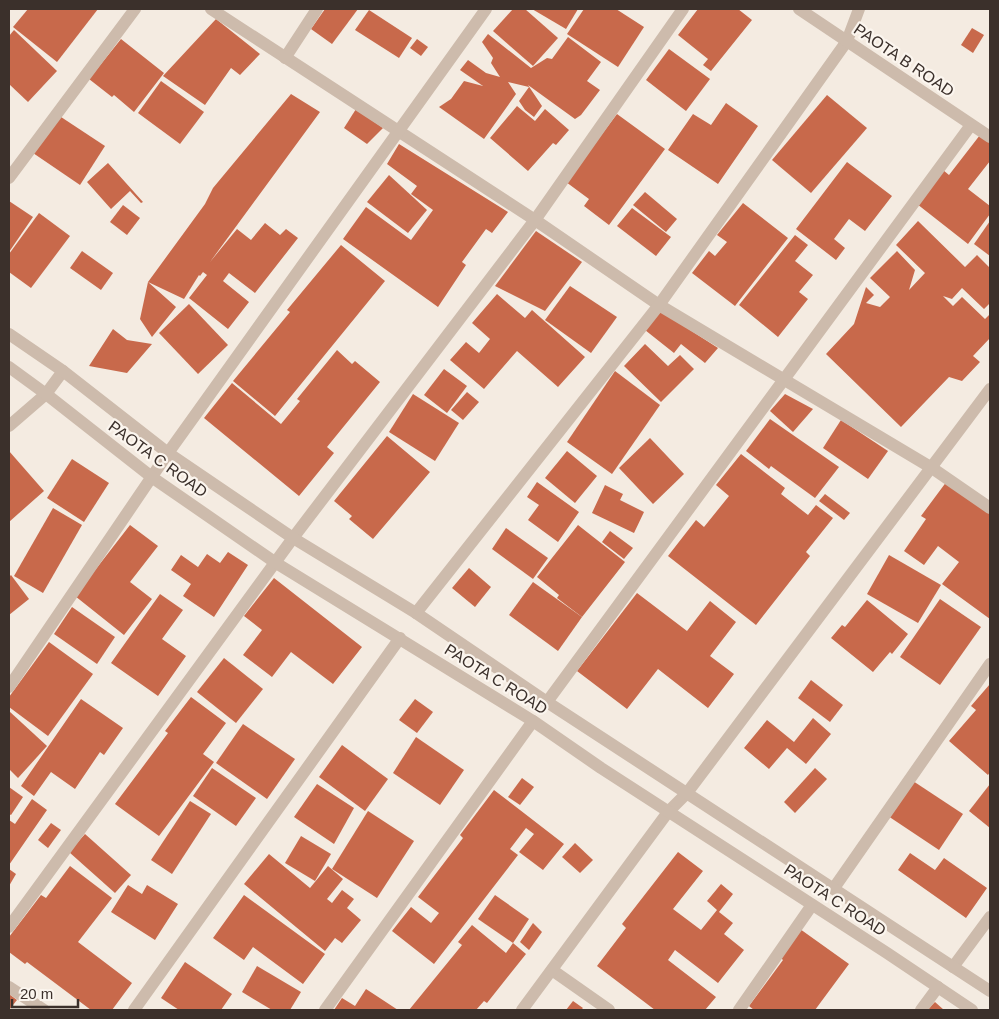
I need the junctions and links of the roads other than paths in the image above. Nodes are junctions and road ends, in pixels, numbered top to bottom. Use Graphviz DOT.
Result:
graph roads {
  1 [pos="135,9"];
  2 [pos="210,9"];
  3 [pos="317,9"];
  4 [pos="486,9"];
  5 [pos="683,9"];
  6 [pos="799,9"];
  7 [pos="859,9"];
  8 [pos="847,41"];
  9 [pos="285,58"];
  10 [pos="972,125"];
  11 [pos="398,132"];
  12 [pos="990,137"];
  13 [pos="9,178"];
  14 [pos="535,220"];
  15 [pos="659,305"];
  16 [pos="9,334"];
  17 [pos="9,367"];
  18 [pos="63,371"];
  19 [pos="783,380"];
  20 [pos="990,390"];
  21 [pos="46,394"];
  22 [pos="9,426"];
  23 [pos="168,453"];
  24 [pos="932,468"];
  25 [pos="153,478"];
  26 [pos="990,508"];
  27 [pos="293,538"];
  28 [pos="276,563"];
  29 [pos="416,613"];
  30 [pos="400,638"];
  31 [pos="990,664"];
  32 [pos="9,687"];
  33 [pos="547,702"];
  34 [pos="533,721"];
  35 [pos="687,793"];
  36 [pos="668,812"];
  37 [pos="834,888"];
  38 [pos="812,905"];
  39 [pos="990,917"];
  40 [pos="9,927"];
  41 [pos="952,968"];
  42 [pos="552,970"];
  43 [pos="9,987"];
  44 [pos="938,987"];
  45 [pos="990,991"];
  46 [pos="44,1010"];
  47 [pos="134,1010"];
  48 [pos="325,1010"];
  49 [pos="522,1010"];
  50 [pos="609,1010"];
  51 [pos="739,1010"];
  52 [pos="921,1010"];
  53 [pos="972,1010"];
  1 -- 13 [label="street"];
  2 -- 9 [label="street"];
  3 -- 9 [label="street"];
  4 -- 11 [label="street"];
  5 -- 14 [label="street"];
  6 -- 8 [label="street, PAOTA B ROAD"];
  7 -- 8 [label="street"];
  8 -- 10 [label="street, PAOTA B ROAD"];
  8 -- 15 [label="street"];
  9 -- 11 [label="street"];
  10 -- 12 [label="street, PAOTA B ROAD"];
  10 -- 19 [label="street"];
  11 -- 14 [label="street"];
  11 -- 23 [label="street"];
  14 -- 15 [label="street"];
  14 -- 27 [label="street"];
  15 -- 19 [label="street"];
  15 -- 29 [label="street"];
  16 -- 18 [label="street"];
  17 -- 21 [label="street, PAOTA C ROAD"];
  18 -- 21 [label="street"];
  18 -- 23 [label="street"];
  19 -- 24 [label="street"];
  19 -- 33 [label="street"];
  20 -- 24 [label="street"];
  21 -- 22 [label="street"];
  21 -- 25 [label="street, PAOTA C ROAD"];
  23 -- 25 [label="street"];
  23 -- 27 [label="street"];
  24 -- 26 [label="street"];
  24 -- 35 [label="street"];
  25 -- 28 [label="street, PAOTA C ROAD"];
  25 -- 32 [label="street"];
  27 -- 28 [label="street"];
  27 -- 29 [label="street"];
  28 -- 30 [label="street, PAOTA C ROAD"];
  28 -- 40 [label="street"];
  29 -- 33 [label="street"];
  30 -- 34 [label="street, PAOTA C ROAD"];
  30 -- 47 [label="street"];
  31 -- 37 [label="street"];
  33 -- 35 [label="street"];
  34 -- 36 [label="street, PAOTA C ROAD"];
  34 -- 48 [label="street"];
  35 -- 36 [label="street"];
  35 -- 37 [label="street"];
  36 -- 38 [label="street, PAOTA C ROAD"];
  36 -- 42 [label="street"];
  37 -- 41 [label="street"];
  38 -- 44 [label="street, PAOTA C ROAD"];
  38 -- 51 [label="street"];
  39 -- 41 [label="street"];
  41 -- 45 [label="street"];
  42 -- 49 [label="street"];
  42 -- 50 [label="street"];
  43 -- 46 [label="street"];
  44 -- 52 [label="street"];
  44 -- 53 [label="street, PAOTA C ROAD"];
}
